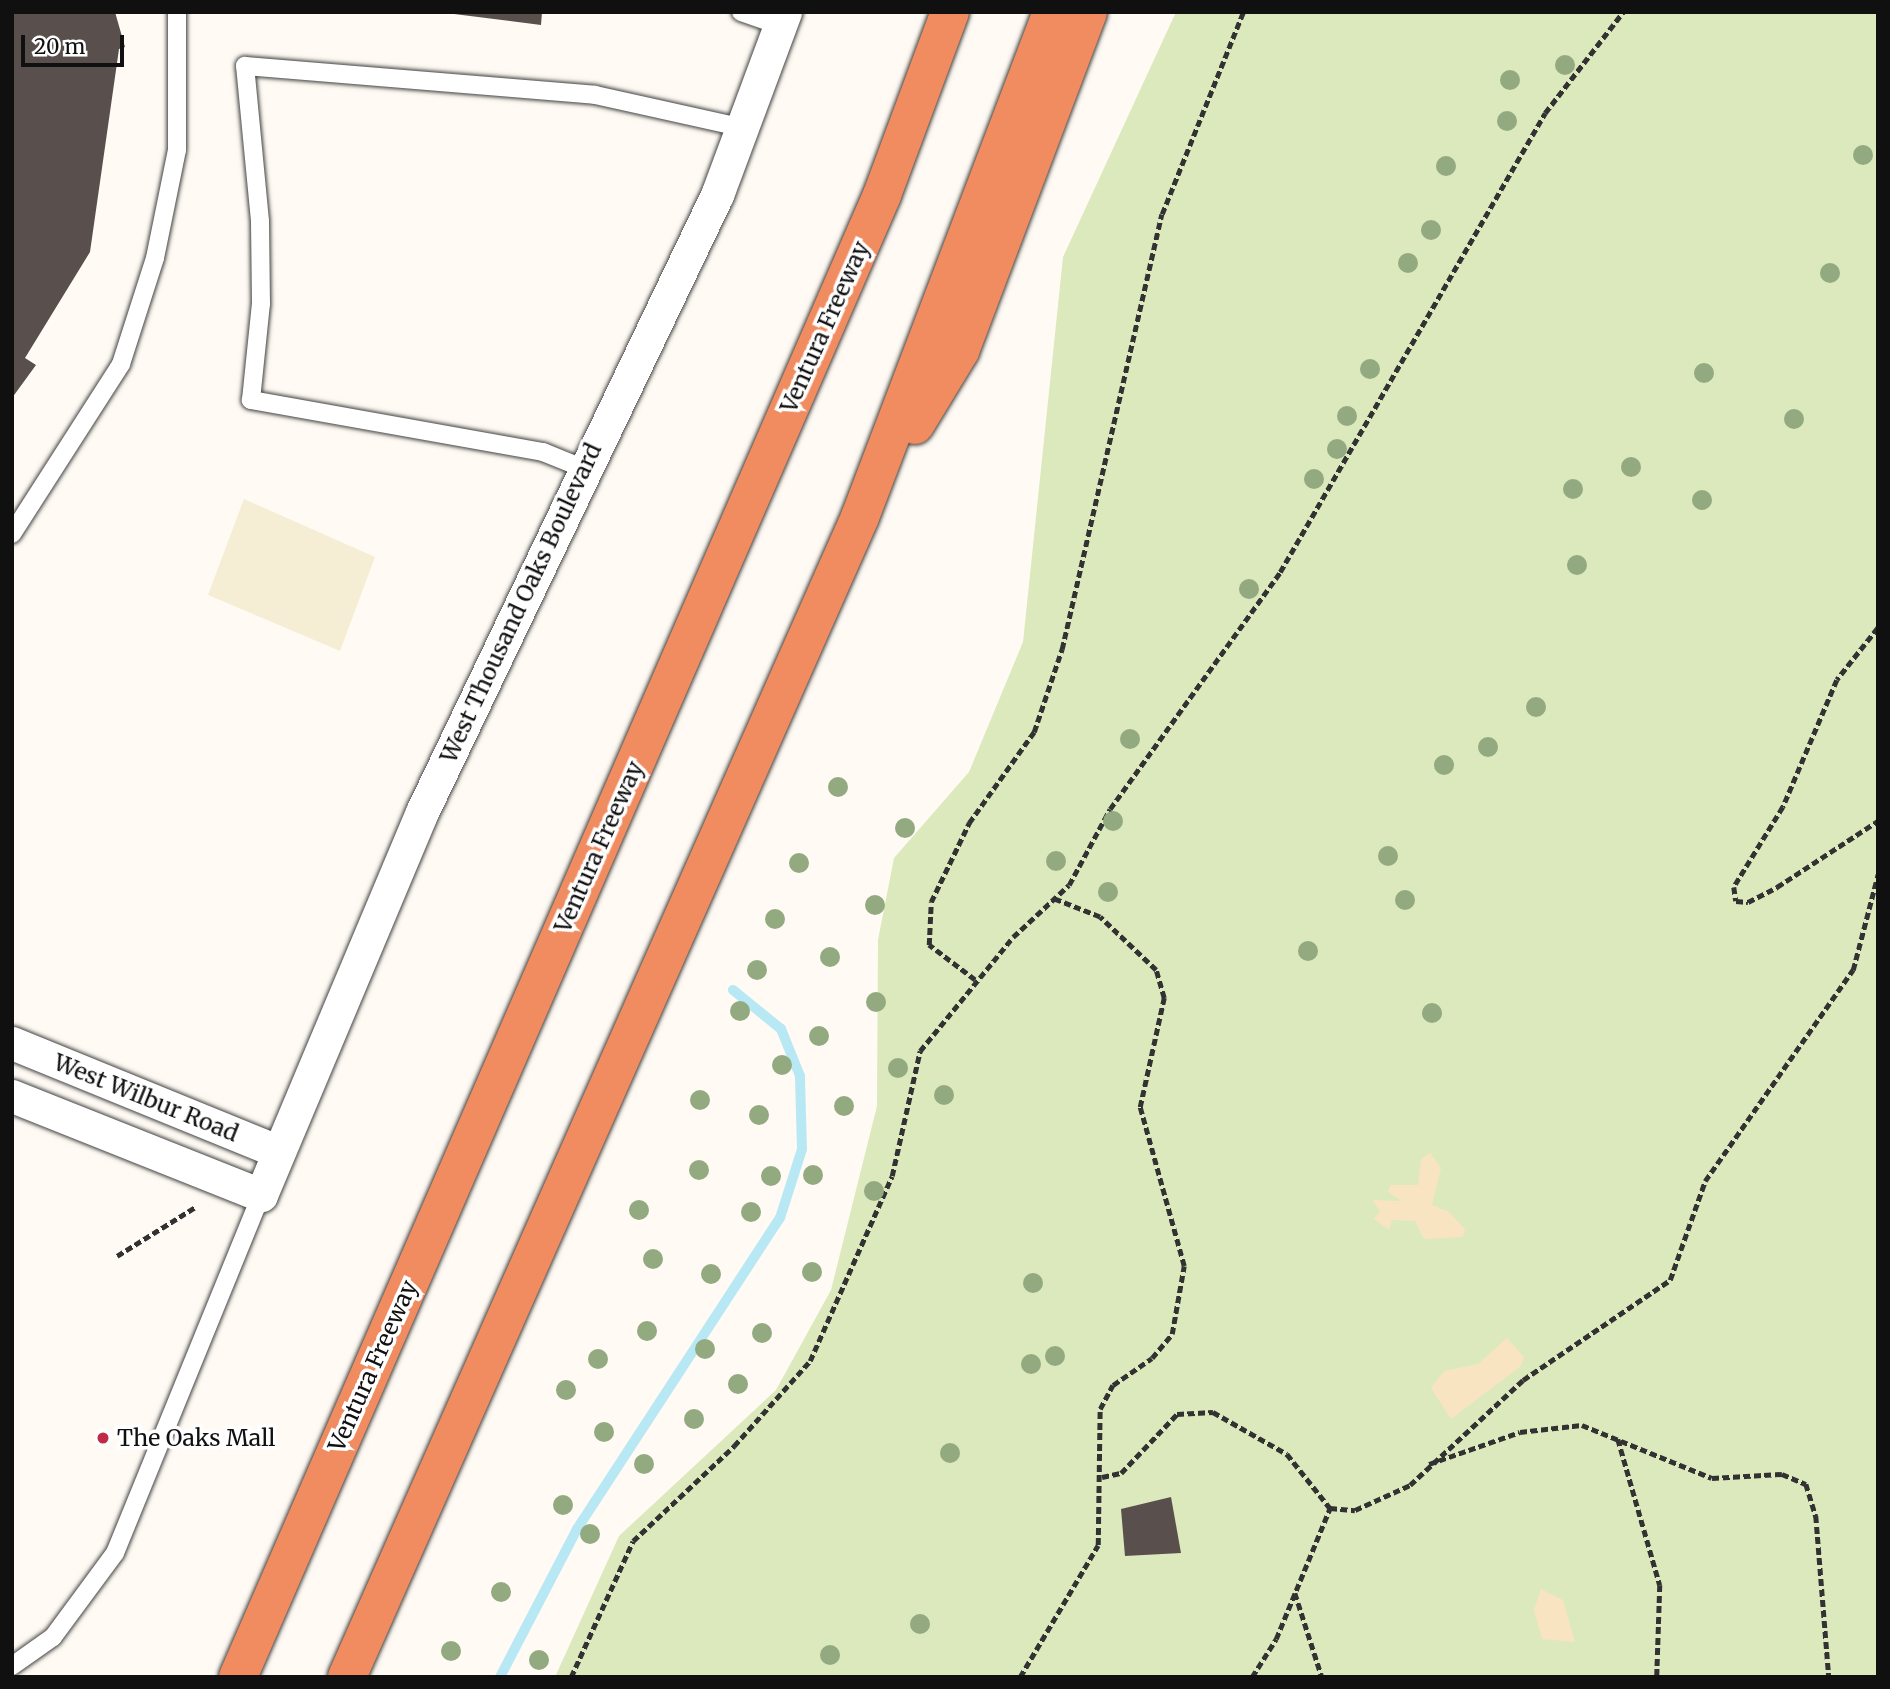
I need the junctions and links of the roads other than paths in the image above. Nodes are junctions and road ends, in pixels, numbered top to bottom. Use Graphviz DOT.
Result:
graph roads {
  1 [pos="177,12"];
  2 [pos="741,12"];
  3 [pos="927,12"];
  4 [pos="950,12"];
  5 [pos="1052,12"];
  6 [pos="1088,12"];
  7 [pos="783,19"];
  8 [pos="744,128"];
  9 [pos="882,195"];
  10 [pos="585,469"];
  11 [pos="860,517"];
  12 [pos="12,534"];
  13 [pos="12,1044"];
  14 [pos="12,1096"];
  15 [pos="279,1152"];
  16 [pos="261,1195"];
  17 [pos="12,1666"];
  18 [pos="238,1677"];
  19 [pos="347,1677"];
  1 -- 12 [label="lane"];
  2 -- 7 [label="lane"];
  3 -- 9 [label="highway"];
  4 -- 9 [label="highway, Ventura Freeway"];
  5 -- 11 [label="highway"];
  6 -- 11 [label="highway"];
  7 -- 8 [label="street, West Thousand Oaks Boulevard"];
  8 -- 10 [label="street, West Thousand Oaks Boulevard"];
  8 -- 10 [label="lane"];
  9 -- 18 [label="highway, Ventura Freeway"];
  10 -- 15 [label="street, West Thousand Oaks Boulevard"];
  11 -- 19 [label="highway"];
  13 -- 15 [label="street, West Wilbur Road"];
  14 -- 16 [label="street, West Wilbur Road"];
  15 -- 16 [label="street, West Thousand Oaks Boulevard"];
  16 -- 17 [label="lane"];
}
